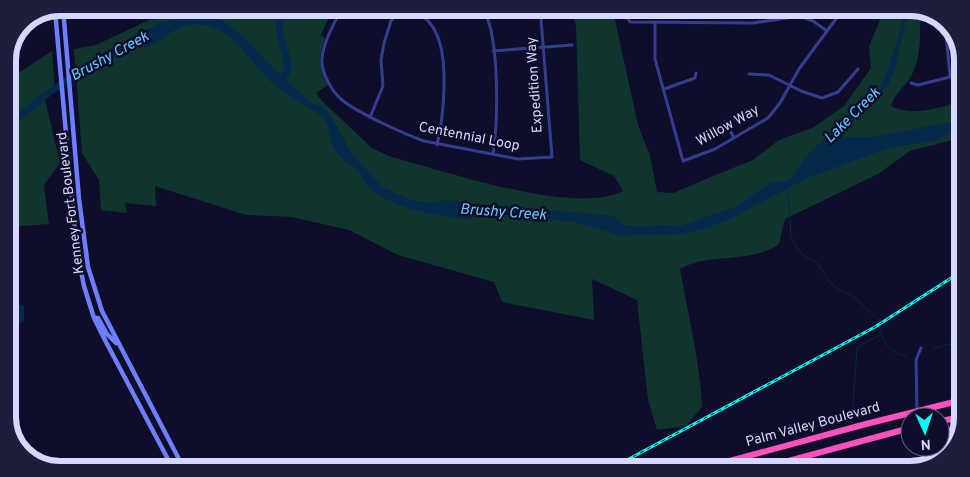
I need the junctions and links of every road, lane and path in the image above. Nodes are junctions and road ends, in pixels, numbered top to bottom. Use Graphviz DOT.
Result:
graph roads {
  1 [pos="64,16"];
  2 [pos="338,16"];
  3 [pos="395,16"];
  4 [pos="423,16"];
  5 [pos="487,16"];
  6 [pos="539,16"];
  7 [pos="628,16"];
  8 [pos="790,16"];
  9 [pos="804,16"];
  10 [pos="838,16"];
  11 [pos="56,17"];
  12 [pos="655,23"];
  13 [pos="827,32"];
  14 [pos="946,36"];
  15 [pos="572,45"];
  16 [pos="543,47"];
  17 [pos="493,51"];
  18 [pos="858,69"];
  19 [pos="696,73"];
  20 [pos="749,74"];
  21 [pos="954,75"];
  22 [pos="950,76"];
  23 [pos="911,83"];
  24 [pos="790,86"];
  25 [pos="664,89"];
  26 [pos="371,115"];
  27 [pos="725,121"];
  28 [pos="734,138"];
  29 [pos="438,145"];
  30 [pos="492,154"];
  31 [pos="552,157"];
  32 [pos="94,318"];
  33 [pos="119,345"];
  34 [pos="921,348"];
  35 [pos="954,403"];
  36 [pos="937,406"];
  37 [pos="917,407"];
  38 [pos="900,418"];
  39 [pos="900,430"];
  40 [pos="168,461"];
  41 [pos="180,461"];
  42 [pos="732,461"];
  43 [pos="788,461"];
  1 -- 33 [label="main road, Kenney Fort Boulevard"];
  2 -- 26 [label="street, Centennial Loop"];
  3 -- 26 [label="street"];
  4 -- 29 [label="street"];
  5 -- 17 [label="street"];
  6 -- 16 [label="street, Expedition Way"];
  7 -- 12 [label="street"];
  8 -- 12 [label="street"];
  9 -- 13 [label="street"];
  10 -- 13 [label="street, Willow Way"];
  11 -- 32 [label="main road, Kenney Fort Boulevard"];
  12 -- 25 [label="street, Willow Way"];
  13 -- 24 [label="street, Willow Way"];
  14 -- 22 [label="street"];
  15 -- 16 [label="street"];
  16 -- 17 [label="street"];
  16 -- 31 [label="street, Expedition Way"];
  17 -- 30 [label="street"];
  18 -- 24 [label="street"];
  19 -- 25 [label="street"];
  20 -- 24 [label="street"];
  21 -- 22 [label="street"];
  22 -- 23 [label="street"];
  24 -- 28 [label="street, Willow Way"];
  25 -- 28 [label="street, Willow Way"];
  26 -- 29 [label="street, Centennial Loop"];
  27 -- 28 [label="street"];
  29 -- 30 [label="street, Centennial Loop"];
  30 -- 31 [label="street, Centennial Loop"];
  32 -- 33 [label="main road"];
  32 -- 40 [label="main road, Kenney Fort Boulevard"];
  33 -- 41 [label="main road, Kenney Fort Boulevard"];
  34 -- 37 [label="street"];
  35 -- 36 [label="highway, Palm Valley Boulevard"];
  38 -- 42 [label="highway, Palm Valley Boulevard"];
  39 -- 43 [label="highway, Palm Valley Boulevard"];
}
